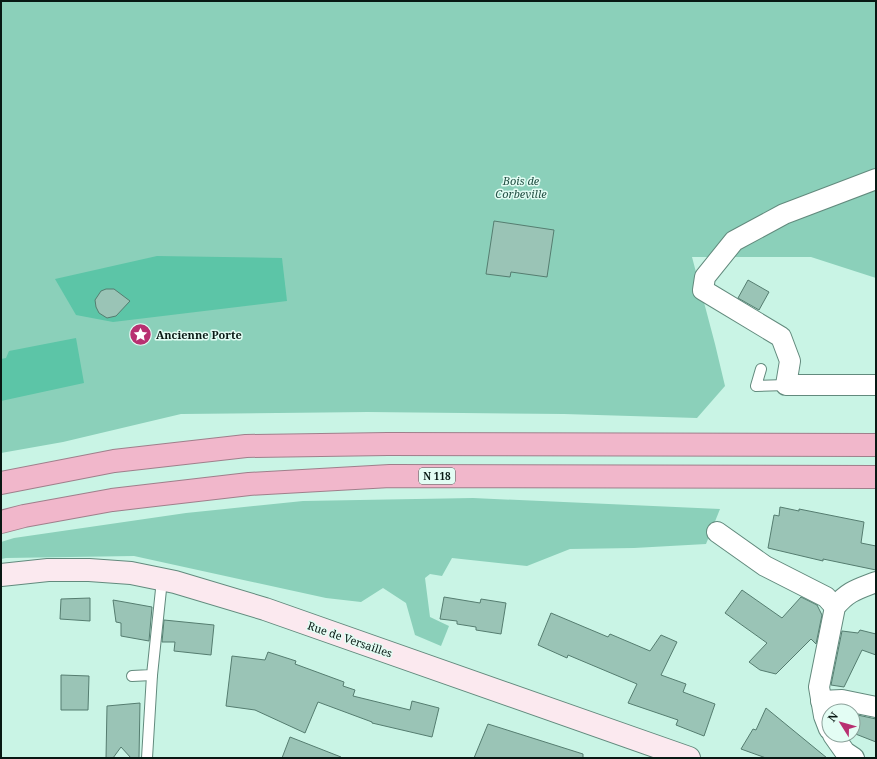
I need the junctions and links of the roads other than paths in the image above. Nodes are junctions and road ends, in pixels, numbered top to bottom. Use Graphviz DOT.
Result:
graph roads {
  1 [pos="876,179"];
  2 [pos="761,369"];
  3 [pos="786,385"];
  4 [pos="876,385"];
  5 [pos="876,445"];
  6 [pos="876,477"];
  7 [pos="1,483"];
  8 [pos="1,522"];
  9 [pos="717,532"];
  10 [pos="1,575"];
  11 [pos="162,580"];
  12 [pos="876,582"];
  13 [pos="835,607"];
  14 [pos="152,675"];
  15 [pos="132,676"];
  16 [pos="821,701"];
  17 [pos="876,707"];
  18 [pos="838,743"];
  19 [pos="147,758"];
  20 [pos="689,758"];
  21 [pos="854,758"];
  1 -- 3 [label="street"];
  2 -- 3 [label="lane"];
  3 -- 4 [label="street"];
  5 -- 7 [label="highway"];
  6 -- 8 [label="highway, N 118"];
  9 -- 13 [label="street"];
  10 -- 11 [label="main road, Rue de Versailles"];
  11 -- 14 [label="lane"];
  11 -- 20 [label="main road, Rue de Versailles"];
  12 -- 13 [label="street"];
  13 -- 16 [label="street"];
  14 -- 15 [label="lane"];
  14 -- 19 [label="lane"];
  16 -- 17 [label="street"];
  18 -- 21 [label="street"];
}
